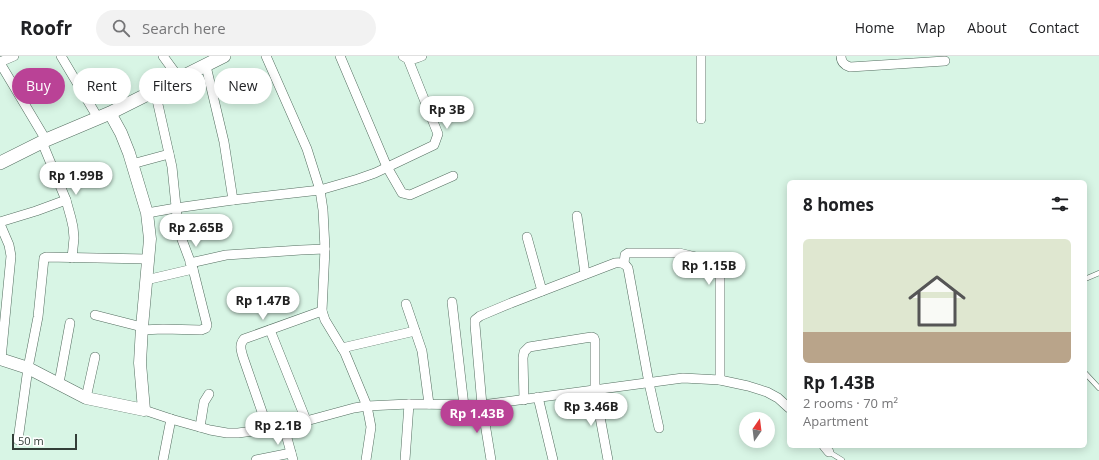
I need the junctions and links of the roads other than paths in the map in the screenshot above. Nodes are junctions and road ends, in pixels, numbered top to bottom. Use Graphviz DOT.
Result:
graph roads {
  1 [pos="14,56"];
  2 [pos="61,56"];
  3 [pos="163,56"];
  4 [pos="224,56"];
  5 [pos="266,56"];
  6 [pos="340,56"];
  7 [pos="422,56"];
  8 [pos="701,56"];
  9 [pos="841,56"];
  10 [pos="406,58"];
  11 [pos="945,61"];
  12 [pos="0,63"];
  13 [pos="206,66"];
  14 [pos="172,68"];
  15 [pos="202,68"];
  16 [pos="139,99"];
  17 [pos="158,104"];
  18 [pos="104,115"];
  19 [pos="701,119"];
  20 [pos="44,141"];
  21 [pos="169,154"];
  22 [pos="0,163"];
  23 [pos="132,164"];
  24 [pos="387,167"];
  25 [pos="453,176"];
  26 [pos="320,190"];
  27 [pos="66,200"];
  28 [pos="233,200"];
  29 [pos="176,208"];
  30 [pos="147,213"];
  31 [pos="577,216"];
  32 [pos="0,223"];
  33 [pos="527,237"];
  34 [pos="325,249"];
  35 [pos="72,258"];
  36 [pos="148,259"];
  37 [pos="624,263"];
  38 [pos="191,266"];
  39 [pos="1099,273"];
  40 [pos="585,274"];
  41 [pos="1087,279"];
  42 [pos="146,280"];
  43 [pos="542,291"];
  44 [pos="452,302"];
  45 [pos="406,304"];
  46 [pos="322,311"];
  47 [pos="94,315"];
  48 [pos="70,323"];
  49 [pos="142,328"];
  50 [pos="270,330"];
  51 [pos="415,331"];
  52 [pos="342,348"];
  53 [pos="95,357"];
  54 [pos="0,359"];
  55 [pos="28,368"];
  56 [pos="1087,375"];
  57 [pos="720,380"];
  58 [pos="649,383"];
  59 [pos="60,384"];
  60 [pos="1099,388"];
  61 [pos="595,390"];
  62 [pos="209,394"];
  63 [pos="538,397"];
  64 [pos="86,398"];
  65 [pos="524,400"];
  66 [pos="409,404"];
  67 [pos="429,404"];
  68 [pos="482,405"];
  69 [pos="787,405"];
  70 [pos="367,406"];
  71 [pos="464,406"];
  72 [pos="144,410"];
  73 [pos="171,419"];
  74 [pos="306,420"];
  75 [pos="200,427"];
  76 [pos="284,427"];
  77 [pos="659,428"];
  78 [pos="268,429"];
  79 [pos="18,440"];
  80 [pos="827,449"];
  81 [pos="292,457"];
  82 [pos="164,460"];
  83 [pos="256,460"];
  84 [pos="366,460"];
  85 [pos="404,460"];
  86 [pos="491,460"];
  87 [pos="552,460"];
  88 [pos="608,460"];
  89 [pos="842,460"];
  1 -- 12 [label="street"];
  2 -- 18 [label="street"];
  3 -- 14 [label="street"];
  4 -- 13 [label="main road"];
  5 -- 26 [label="street"];
  6 -- 24 [label="street"];
  7 -- 10 [label="street"];
  8 -- 19 [label="street"];
  9 -- 11 [label="street"];
  10 -- 24 [label="street"];
  12 -- 20 [label="street"];
  13 -- 15 [label="main road"];
  13 -- 28 [label="street"];
  16 -- 18 [label="main road"];
  17 -- 21 [label="street"];
  18 -- 20 [label="main road"];
  18 -- 23 [label="street"];
  20 -- 22 [label="main road"];
  20 -- 27 [label="street"];
  21 -- 23 [label="street"];
  21 -- 29 [label="street"];
  23 -- 30 [label="street"];
  24 -- 25 [label="street"];
  24 -- 26 [label="street"];
  26 -- 28 [label="street"];
  26 -- 34 [label="street"];
  27 -- 32 [label="street"];
  27 -- 35 [label="street"];
  28 -- 29 [label="street"];
  29 -- 30 [label="street"];
  29 -- 38 [label="street"];
  30 -- 36 [label="street"];
  31 -- 40 [label="street"];
  32 -- 54 [label="street"];
  33 -- 43 [label="street"];
  34 -- 38 [label="street"];
  34 -- 46 [label="street"];
  35 -- 36 [label="street"];
  35 -- 55 [label="street"];
  36 -- 42 [label="street"];
  37 -- 40 [label="street"];
  37 -- 57 [label="street"];
  37 -- 58 [label="street"];
  38 -- 42 [label="street"];
  38 -- 49 [label="street"];
  39 -- 41 [label="lane"];
  40 -- 43 [label="street"];
  42 -- 49 [label="street"];
  43 -- 68 [label="street"];
  44 -- 71 [label="street"];
  45 -- 51 [label="street"];
  46 -- 50 [label="street"];
  46 -- 52 [label="street"];
  47 -- 49 [label="street"];
  48 -- 59 [label="street"];
  49 -- 72 [label="street"];
  50 -- 74 [label="street"];
  50 -- 78 [label="street"];
  51 -- 52 [label="street"];
  51 -- 67 [label="street"];
  52 -- 70 [label="street"];
  53 -- 64 [label="street"];
  54 -- 55 [label="street"];
  55 -- 59 [label="street"];
  55 -- 79 [label="street"];
  56 -- 60 [label="lane"];
  57 -- 58 [label="street"];
  57 -- 69 [label="street"];
  58 -- 61 [label="street"];
  58 -- 77 [label="street"];
  59 -- 64 [label="street"];
  61 -- 63 [label="street"];
  61 -- 65 [label="street"];
  61 -- 88 [label="street"];
  62 -- 75 [label="street"];
  63 -- 65 [label="street"];
  63 -- 87 [label="street"];
  64 -- 72 [label="street"];
  65 -- 68 [label="street"];
  66 -- 67 [label="street"];
  66 -- 70 [label="street"];
  66 -- 85 [label="street"];
  67 -- 71 [label="street"];
  68 -- 71 [label="street"];
  68 -- 86 [label="street"];
  70 -- 74 [label="street"];
  70 -- 84 [label="street"];
  72 -- 73 [label="street"];
  73 -- 75 [label="street"];
  73 -- 82 [label="street"];
  74 -- 76 [label="street"];
  75 -- 78 [label="street"];
  76 -- 78 [label="street"];
  76 -- 81 [label="street"];
  80 -- 89 [label="lane"];
  81 -- 83 [label="street"];
}
